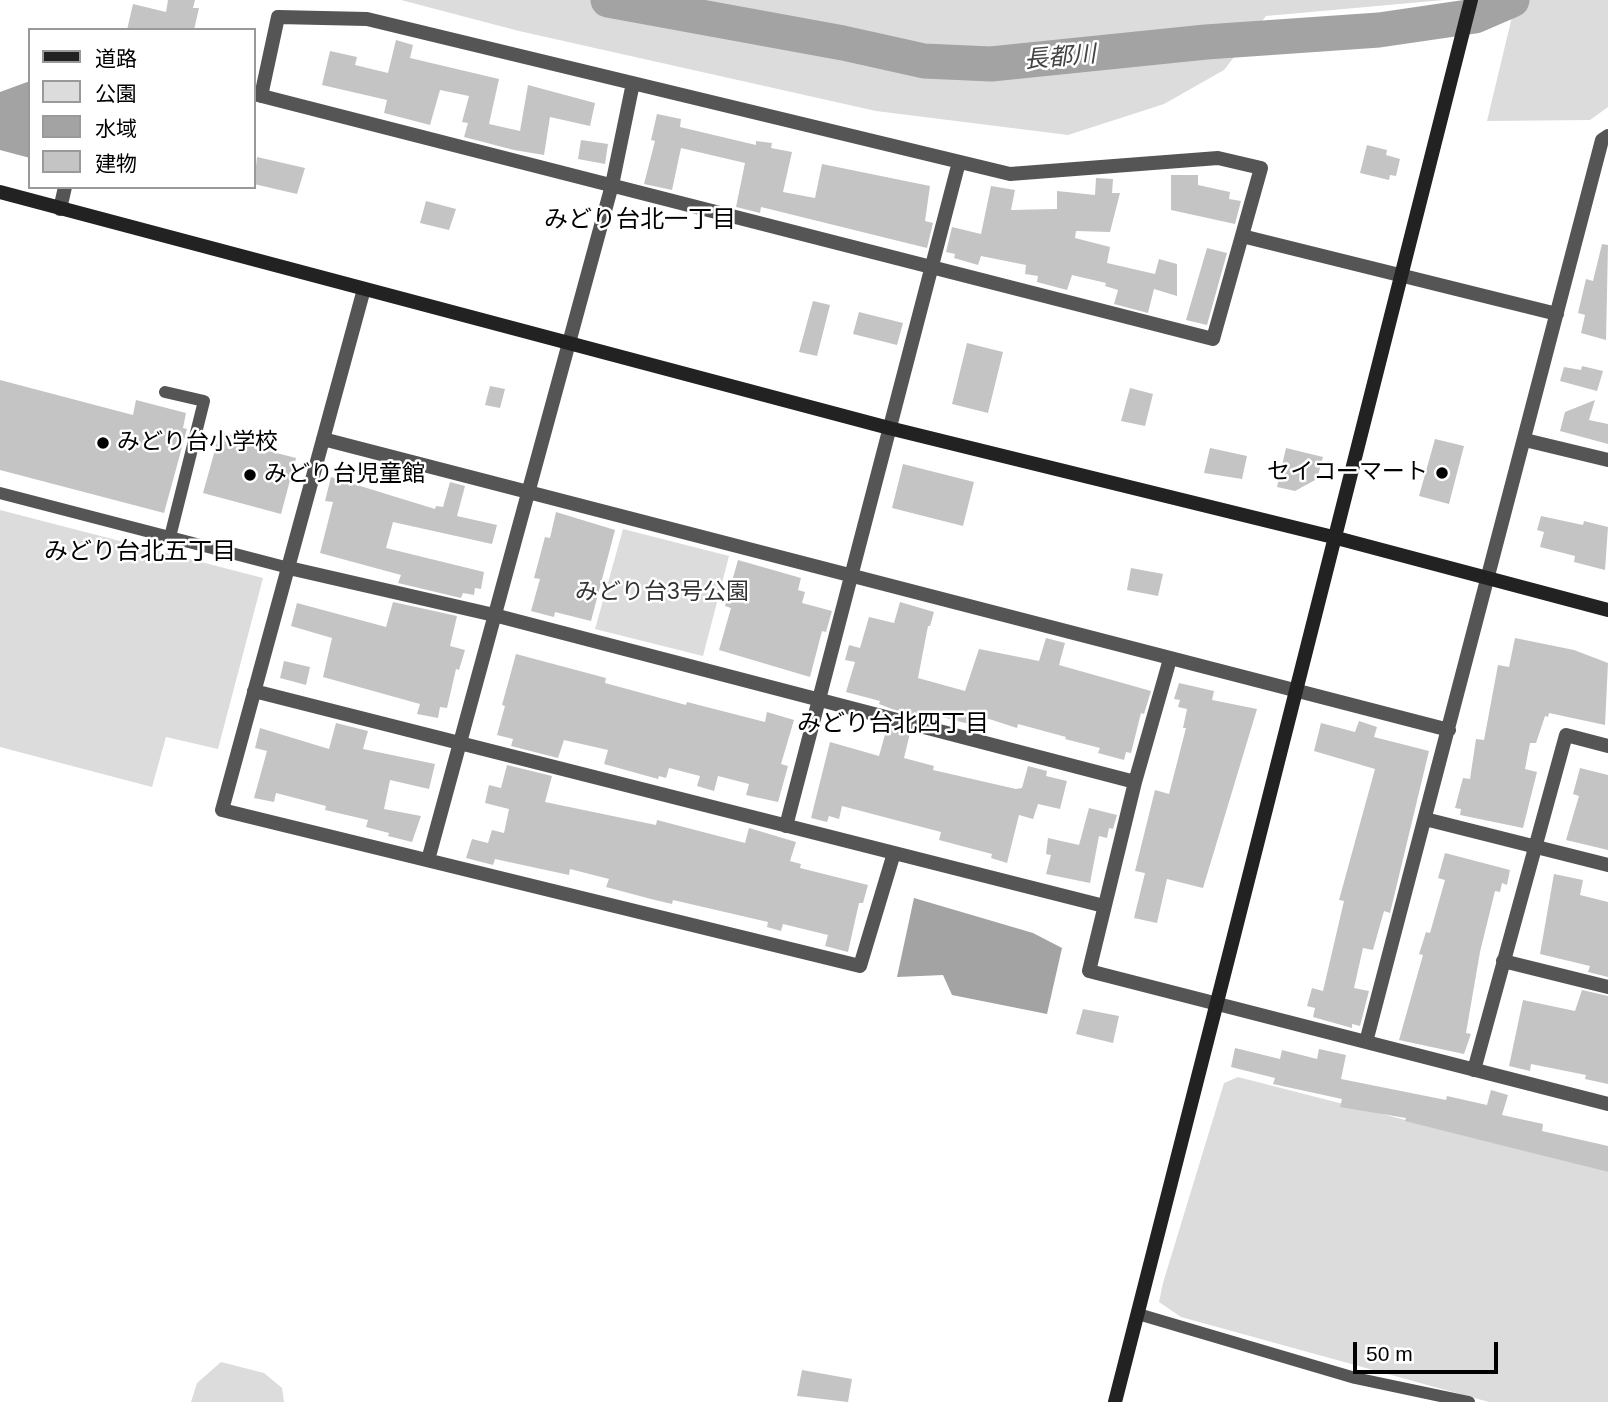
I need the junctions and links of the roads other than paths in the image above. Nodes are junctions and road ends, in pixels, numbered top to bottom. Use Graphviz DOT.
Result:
graph roads {
  1 [pos="1471,0"];
  2 [pos="633,83"];
  3 [pos="258,95"];
  4 [pos="1608,136"];
  5 [pos="959,162"];
  6 [pos="612,186"];
  7 [pos="65,189"];
  8 [pos="0,192"];
  9 [pos="60,209"];
  10 [pos="1242,236"];
  11 [pos="933,268"];
  12 [pos="1401,275"];
  13 [pos="364,289"];
  14 [pos="1557,314"];
  15 [pos="567,343"];
  16 [pos="165,392"];
  17 [pos="888,428"];
  18 [pos="323,439"];
  19 [pos="1525,440"];
  20 [pos="1608,460"];
  21 [pos="527,492"];
  22 [pos="0,493"];
  23 [pos="170,537"];
  24 [pos="1333,537"];
  25 [pos="289,568"];
  26 [pos="852,576"];
  27 [pos="1488,581"];
  28 [pos="1608,610"];
  29 [pos="494,615"];
  30 [pos="1170,659"];
  31 [pos="254,691"];
  32 [pos="1294,691"];
  33 [pos="820,699"];
  34 [pos="1449,730"];
  35 [pos="459,743"];
  36 [pos="1608,746"];
  37 [pos="1135,782"];
  38 [pos="1425,819"];
  39 [pos="786,826"];
  40 [pos="1534,847"];
  41 [pos="894,853"];
  42 [pos="428,860"];
  43 [pos="1608,865"];
  44 [pos="1104,906"];
  45 [pos="1503,961"];
  46 [pos="1608,987"];
  47 [pos="1219,1003"];
  48 [pos="1366,1042"];
  49 [pos="1474,1070"];
  50 [pos="1608,1104"];
  51 [pos="1138,1314"];
  52 [pos="1115,1402"];
  53 [pos="1469,1402"];
  1 -- 12 [label="street"];
  2 -- 3 [label="street"];
  2 -- 5 [label="street"];
  2 -- 6 [label="street"];
  3 -- 6 [label="street"];
  4 -- 14 [label="street"];
  5 -- 10 [label="street"];
  5 -- 11 [label="street"];
  6 -- 11 [label="street"];
  6 -- 15 [label="street"];
  7 -- 9 [label="street"];
  8 -- 9 [label="street"];
  9 -- 13 [label="street"];
  10 -- 11 [label="street"];
  10 -- 12 [label="street"];
  11 -- 17 [label="street"];
  12 -- 14 [label="street"];
  12 -- 24 [label="street"];
  13 -- 15 [label="street"];
  13 -- 18 [label="street"];
  14 -- 19 [label="street"];
  15 -- 17 [label="street"];
  15 -- 21 [label="street"];
  16 -- 23 [label="lane"];
  17 -- 24 [label="street"];
  17 -- 26 [label="street"];
  18 -- 21 [label="street"];
  18 -- 25 [label="street"];
  19 -- 20 [label="street"];
  19 -- 27 [label="street"];
  21 -- 26 [label="street"];
  21 -- 29 [label="street"];
  22 -- 23 [label="lane"];
  23 -- 25 [label="lane"];
  24 -- 27 [label="street"];
  24 -- 32 [label="street"];
  25 -- 29 [label="street"];
  25 -- 31 [label="street"];
  26 -- 30 [label="street"];
  26 -- 33 [label="street"];
  27 -- 28 [label="street"];
  27 -- 34 [label="street"];
  29 -- 33 [label="street"];
  29 -- 35 [label="street"];
  30 -- 32 [label="street"];
  30 -- 37 [label="street"];
  31 -- 35 [label="street"];
  31 -- 42 [label="street"];
  32 -- 34 [label="street"];
  32 -- 47 [label="street"];
  33 -- 37 [label="street"];
  33 -- 39 [label="street"];
  34 -- 38 [label="street"];
  35 -- 39 [label="street"];
  35 -- 42 [label="street"];
  36 -- 40 [label="street"];
  37 -- 44 [label="street"];
  38 -- 40 [label="street"];
  38 -- 48 [label="street"];
  39 -- 41 [label="street"];
  40 -- 43 [label="street"];
  40 -- 45 [label="street"];
  41 -- 42 [label="street"];
  41 -- 44 [label="street"];
  44 -- 47 [label="street"];
  45 -- 46 [label="street"];
  45 -- 49 [label="street"];
  47 -- 48 [label="street"];
  47 -- 51 [label="street"];
  48 -- 49 [label="street"];
  49 -- 50 [label="street"];
  51 -- 52 [label="street"];
  51 -- 53 [label="lane"];
}
